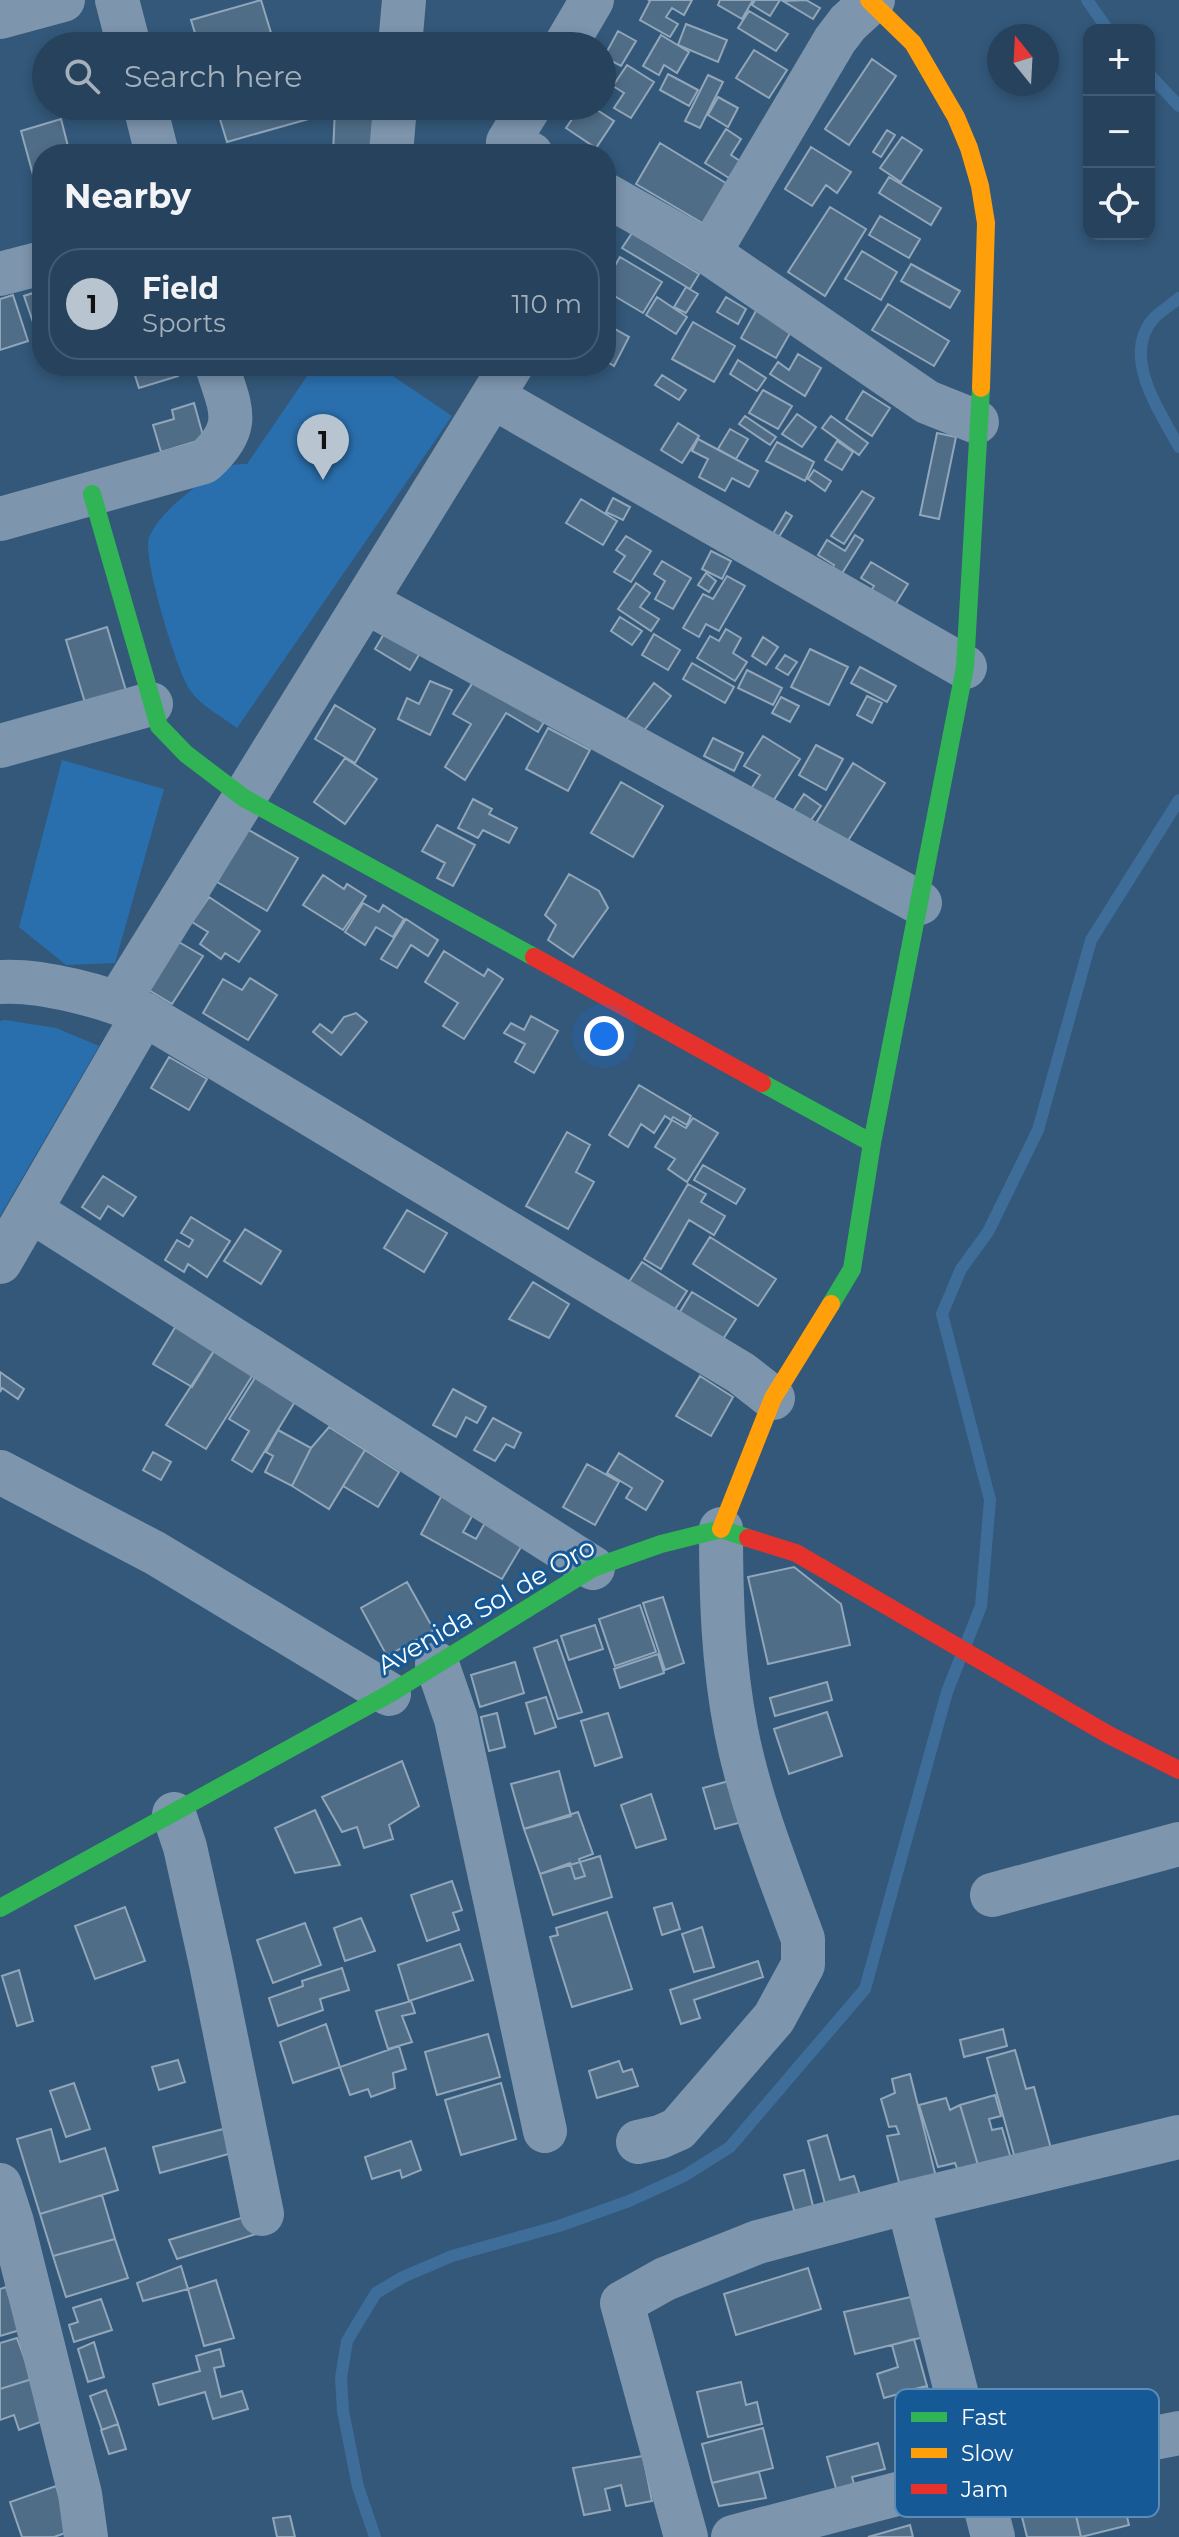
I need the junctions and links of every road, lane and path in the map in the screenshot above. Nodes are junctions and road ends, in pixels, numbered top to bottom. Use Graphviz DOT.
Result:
graph roads {
  1 [pos="63,0"];
  2 [pos="117,0"];
  3 [pos="404,0"];
  4 [pos="592,0"];
  5 [pos="871,1"];
  6 [pos="0,17"];
  7 [pos="125,32"];
  8 [pos="401,32"];
  9 [pos="573,32"];
  10 [pos="148,120"];
  11 [pos="394,120"];
  12 [pos="521,120"];
  13 [pos="154,144"];
  14 [pos="392,144"];
  15 [pos="512,144"];
  16 [pos="616,201"];
  17 [pos="709,253"];
  18 [pos="32,266"];
  19 [pos="0,274"];
  20 [pos="220,376"];
  21 [pos="502,382"];
  22 [pos="977,422"];
  23 [pos="92,494"];
  24 [pos="0,519"];
  25 [pos="366,602"];
  26 [pos="965,667"];
  27 [pos="151,704"];
  28 [pos="0,746"];
  29 [pos="244,798"];
  30 [pos="920,903"];
  31 [pos="0,982"];
  32 [pos="131,1008"];
  33 [pos="872,1143"];
  34 [pos="30,1210"];
  35 [pos="0,1262"];
  36 [pos="773,1398"];
  37 [pos="0,1472"];
  38 [pos="721,1529"];
  39 [pos="593,1568"];
  40 [pos="437,1664"];
  41 [pos="389,1694"];
  42 [pos="1179,1770"];
  43 [pos="174,1814"];
  44 [pos="1179,1844"];
  45 [pos="992,1895"];
  46 [pos="0,1908"];
  47 [pos="545,2131"];
  48 [pos="1179,2137"];
  49 [pos="638,2142"];
  50 [pos="0,2185"];
  51 [pos="908,2202"];
  52 [pos="262,2214"];
  53 [pos="956,2389"];
  54 [pos="1179,2433"];
  55 [pos="1159,2437"];
  56 [pos="895,2495"];
  57 [pos="988,2517"];
  58 [pos="86,2537"];
  59 [pos="686,2537"];
  60 [pos="733,2537"];
  61 [pos="993,2537"];
  1 -- 6 [label="street"];
  2 -- 7 [label="street"];
  3 -- 8 [label="street"];
  4 -- 9 [label="street"];
  5 -- 17 [label="street"];
  5 -- 22 [label="street"];
  10 -- 13 [label="street"];
  11 -- 14 [label="street"];
  12 -- 15 [label="street"];
  16 -- 17 [label="street"];
  17 -- 22 [label="street"];
  18 -- 19 [label="street"];
  20 -- 23 [label="street"];
  21 -- 25 [label="street"];
  21 -- 26 [label="street"];
  22 -- 26 [label="street"];
  23 -- 24 [label="street"];
  23 -- 27 [label="street"];
  25 -- 29 [label="street"];
  25 -- 30 [label="street"];
  26 -- 30 [label="street"];
  27 -- 28 [label="street"];
  27 -- 29 [label="street"];
  29 -- 32 [label="street"];
  29 -- 33 [label="street"];
  30 -- 33 [label="street"];
  31 -- 32 [label="street"];
  32 -- 34 [label="street"];
  32 -- 36 [label="street"];
  33 -- 36 [label="street"];
  34 -- 35 [label="street"];
  34 -- 39 [label="street"];
  36 -- 38 [label="street"];
  37 -- 41 [label="street"];
  38 -- 39 [label="street, Avenida Sol de Oro"];
  38 -- 42 [label="street"];
  38 -- 49 [label="street"];
  39 -- 40 [label="street, Avenida Sol de Oro"];
  40 -- 41 [label="street, Avenida Sol de Oro"];
  40 -- 47 [label="street"];
  41 -- 43 [label="street, Avenida Sol de Oro"];
  43 -- 46 [label="street, Avenida Sol de Oro"];
  43 -- 52 [label="street"];
  44 -- 45 [label="street"];
  48 -- 51 [label="street"];
  50 -- 58 [label="street"];
  51 -- 53 [label="street"];
  51 -- 59 [label="street"];
  54 -- 55 [label="street"];
  56 -- 60 [label="street"];
  57 -- 61 [label="street"];
}
